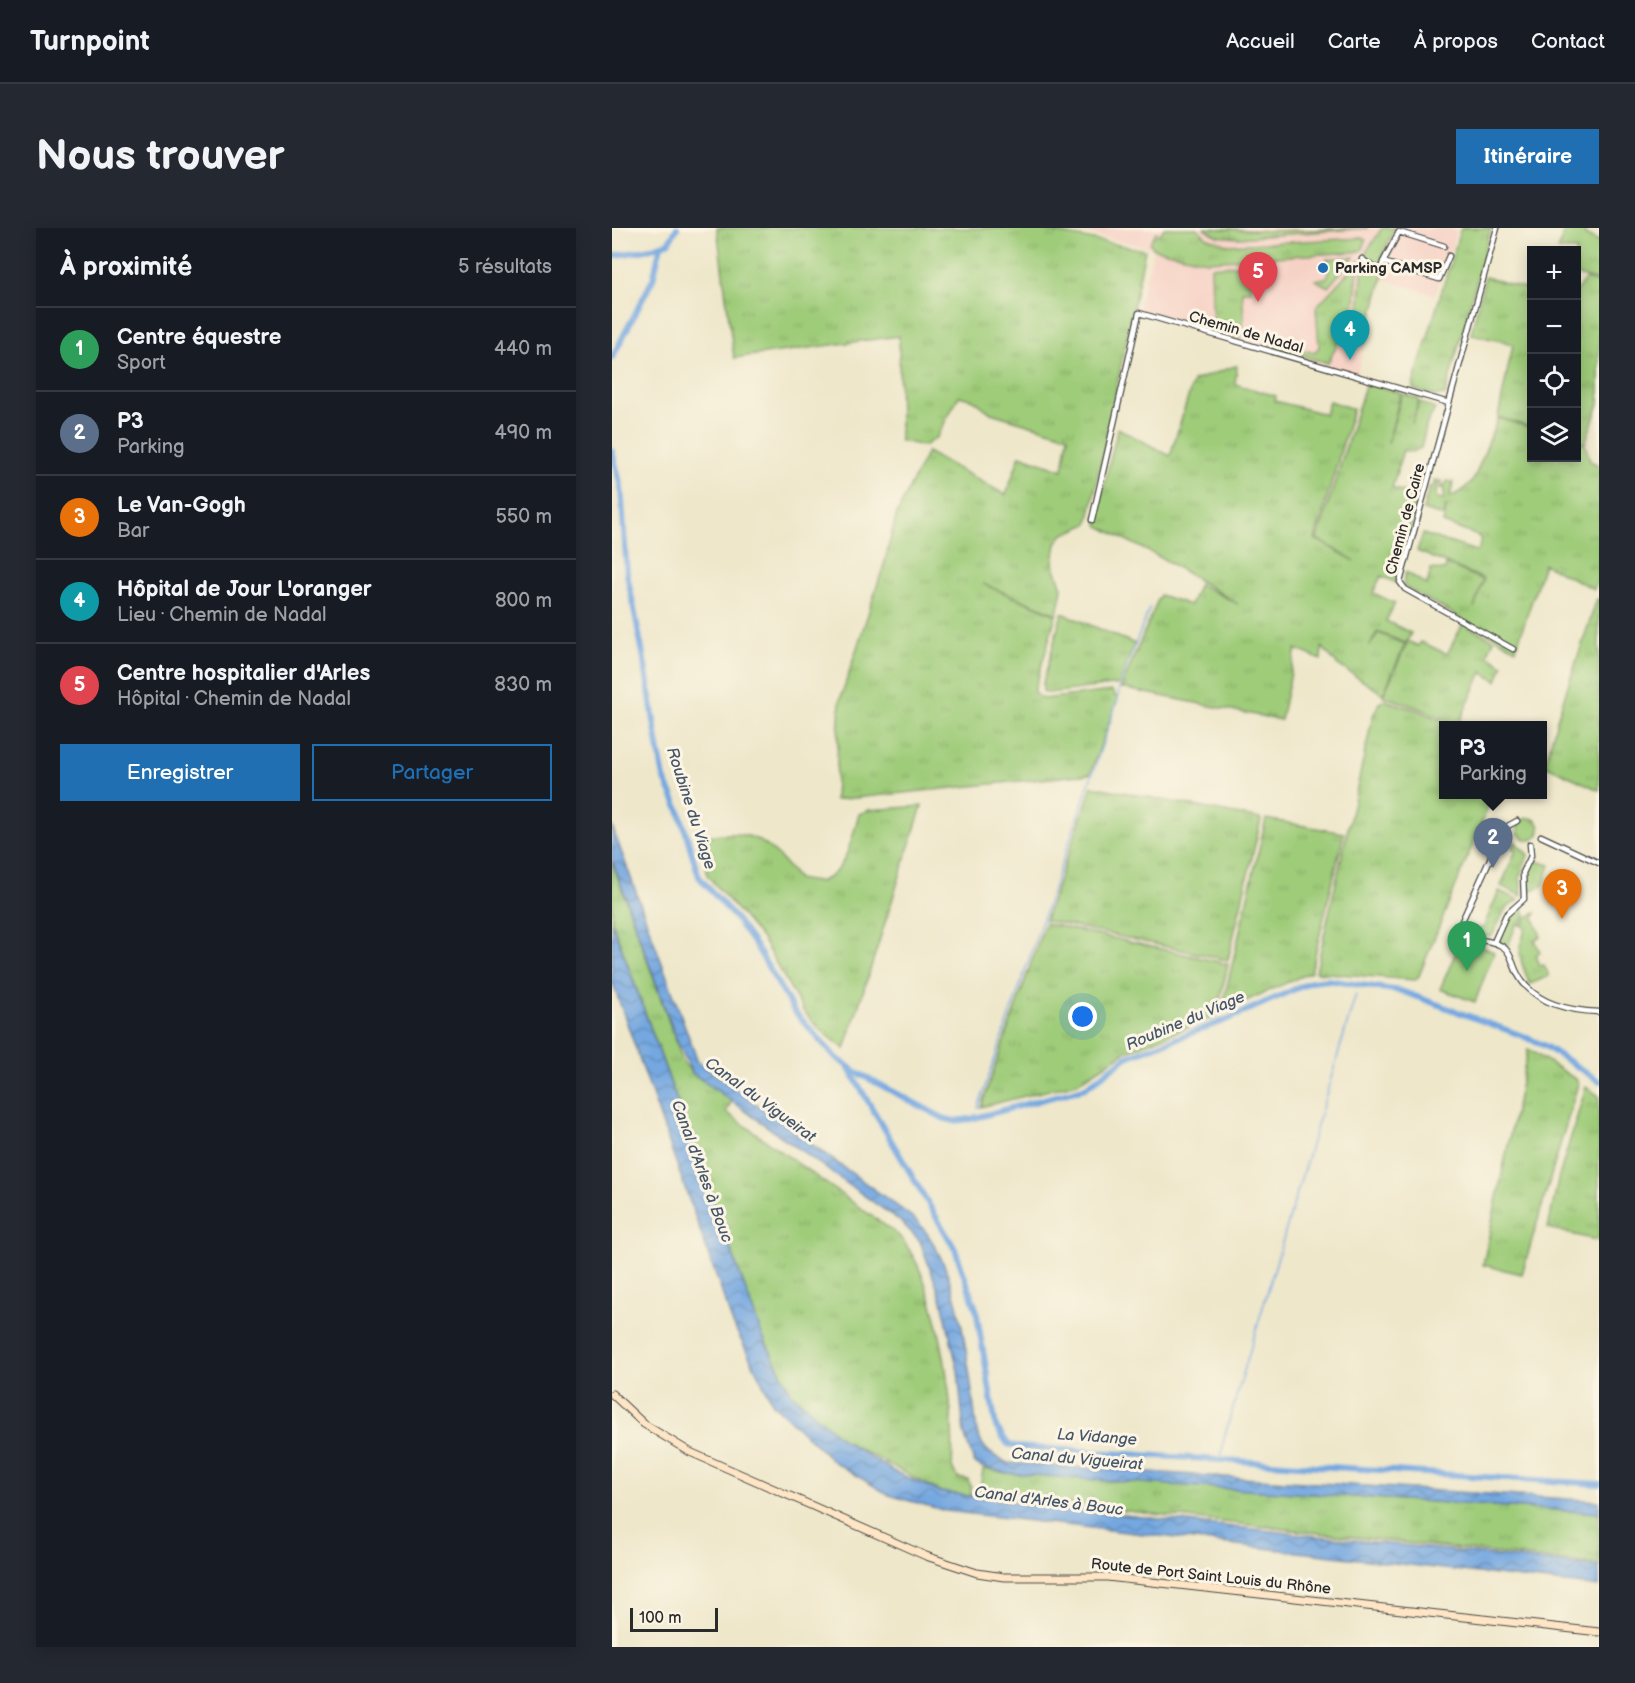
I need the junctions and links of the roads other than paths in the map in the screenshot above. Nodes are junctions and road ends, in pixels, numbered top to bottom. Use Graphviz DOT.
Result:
graph roads {
  1 [pos="1497,228"];
  2 [pos="1444,246"];
  3 [pos="1449,256"];
  4 [pos="1362,259"];
  5 [pos="1383,262"];
  6 [pos="1449,403"];
  7 [pos="1092,520"];
  8 [pos="1513,649"];
  9 [pos="1517,821"];
  10 [pos="1541,836"];
  11 [pos="1530,844"];
  12 [pos="1599,863"];
  13 [pos="1494,942"];
  14 [pos="1599,1012"];
  15 [pos="612,1394"];
  16 [pos="1599,1632"];
  1 -- 6 [label="street"];
  2 -- 5 [label="street"];
  3 -- 5 [label="street"];
  4 -- 5 [label="street"];
  6 -- 7 [label="street, Chemin de Nadal"];
  6 -- 8 [label="street, Chemin de Caire"];
  9 -- 13 [label="street"];
  10 -- 12 [label="street"];
  11 -- 13 [label="street"];
  13 -- 14 [label="street"];
  15 -- 16 [label="main road, Route de Port Saint Louis du Rhône"];
}
